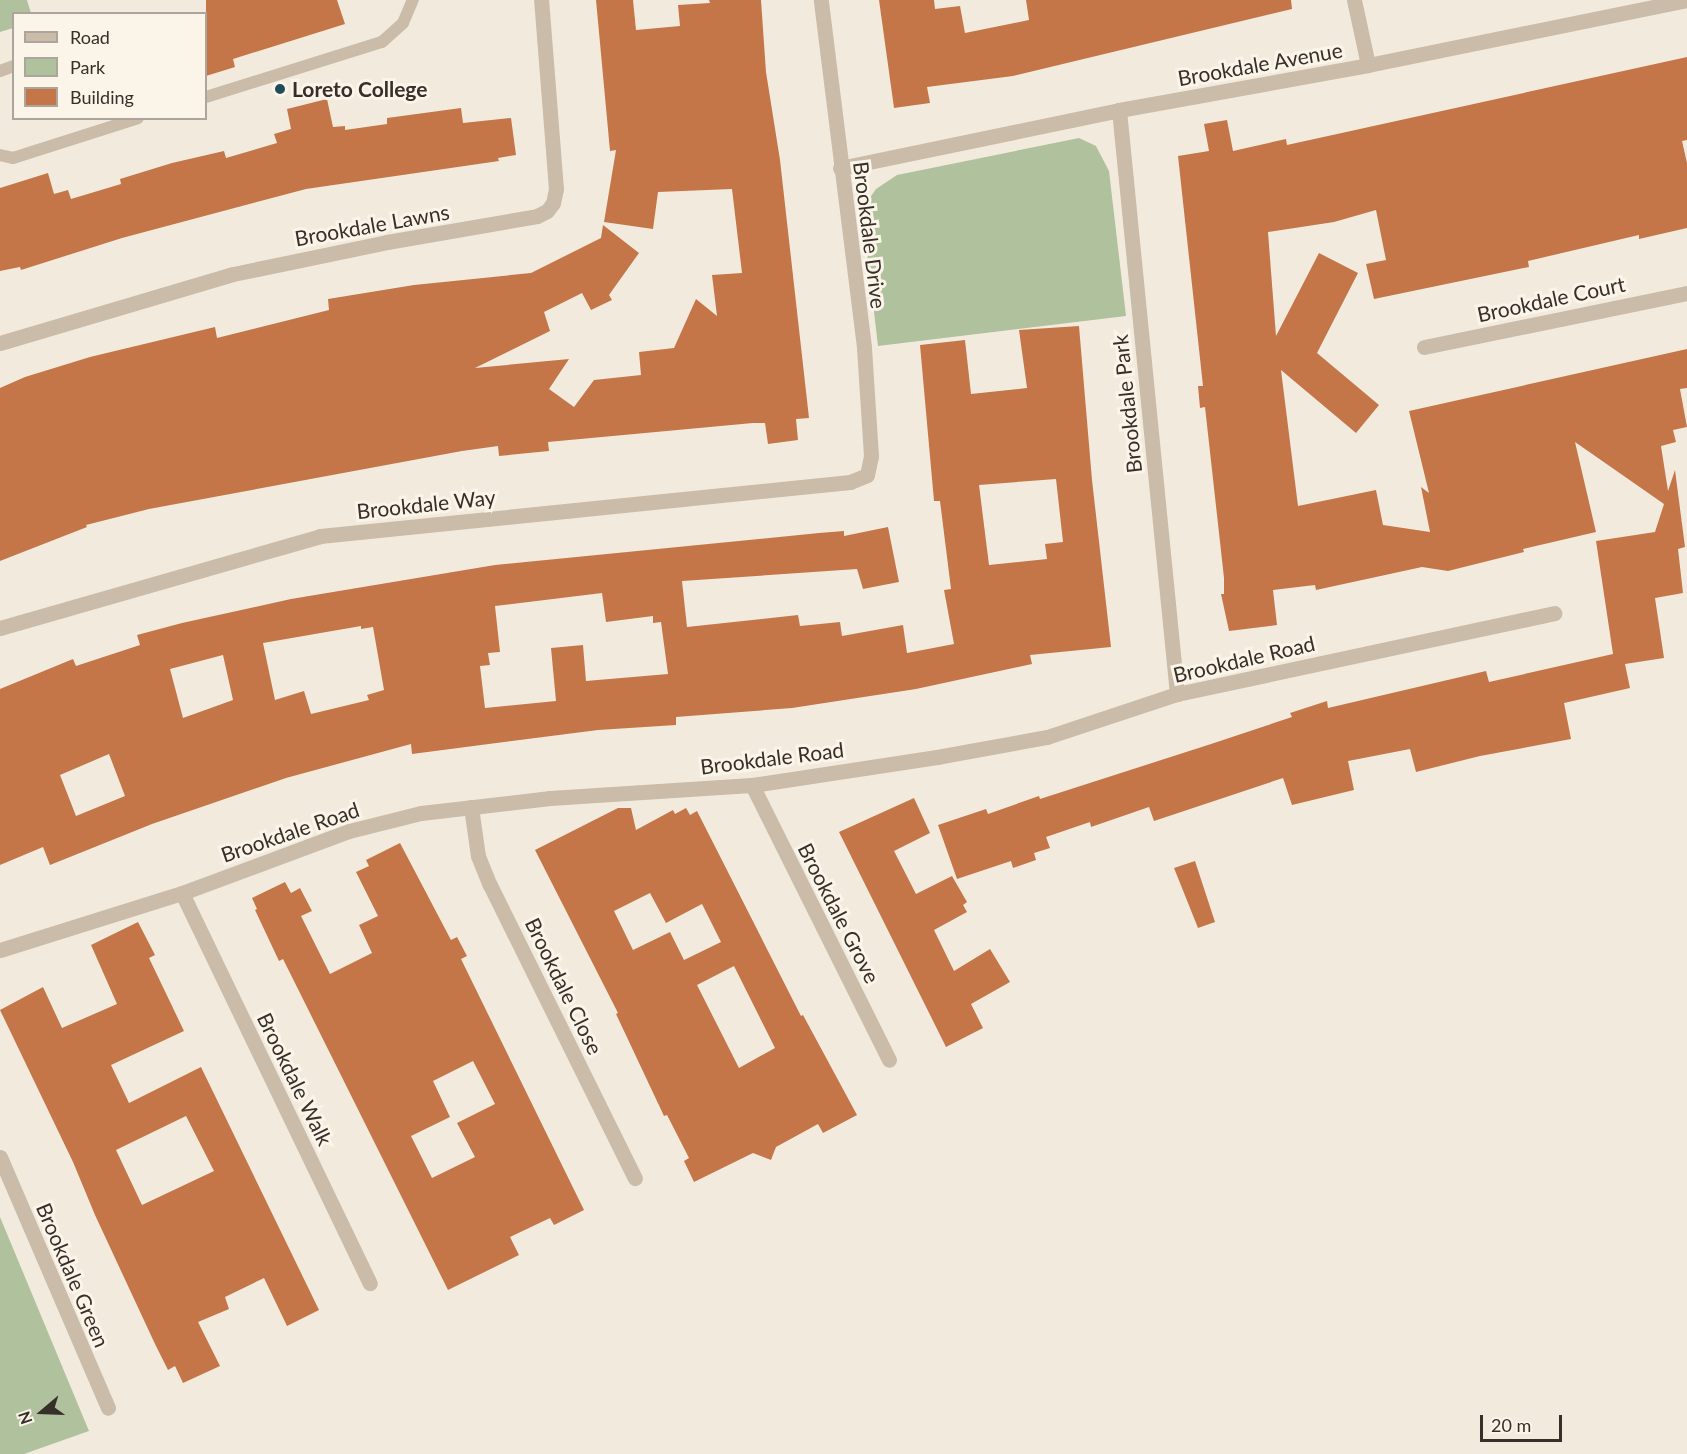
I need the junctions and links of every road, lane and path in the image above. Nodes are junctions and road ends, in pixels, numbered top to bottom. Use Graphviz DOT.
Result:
graph roads {
  1 [pos="413,0"];
  2 [pos="541,0"];
  3 [pos="821,0"];
  4 [pos="1354,0"];
  5 [pos="1687,0"];
  6 [pos="1368,65"];
  7 [pos="207,97"];
  8 [pos="1119,111"];
  9 [pos="132,120"];
  10 [pos="0,155"];
  11 [pos="840,168"];
  12 [pos="1687,293"];
  13 [pos="0,343"];
  14 [pos="1424,347"];
  15 [pos="867,475"];
  16 [pos="1554,613"];
  17 [pos="0,628"];
  18 [pos="1177,694"];
  19 [pos="752,785"];
  20 [pos="471,807"];
  21 [pos="182,893"];
  22 [pos="0,950"];
  23 [pos="890,1060"];
  24 [pos="0,1157"];
  25 [pos="635,1178"];
  26 [pos="370,1283"];
  27 [pos="108,1408"];
  1 -- 7 [label="lane"];
  2 -- 13 [label="street, Brookdale Lawns"];
  3 -- 11 [label="street, Brookdale Drive"];
  4 -- 6 [label="street"];
  5 -- 6 [label="street, Brookdale Avenue"];
  6 -- 8 [label="street, Brookdale Avenue"];
  8 -- 11 [label="street, Brookdale Avenue"];
  8 -- 18 [label="street, Brookdale Park"];
  9 -- 10 [label="lane"];
  11 -- 15 [label="street, Brookdale Drive"];
  12 -- 14 [label="street, Brookdale Court"];
  15 -- 17 [label="street, Brookdale Way"];
  16 -- 18 [label="street, Brookdale Road"];
  18 -- 19 [label="street, Brookdale Road"];
  19 -- 20 [label="street, Brookdale Road"];
  19 -- 23 [label="street, Brookdale Grove"];
  20 -- 21 [label="street, Brookdale Road"];
  20 -- 25 [label="street, Brookdale Close"];
  21 -- 22 [label="street, Brookdale Road"];
  21 -- 26 [label="street, Brookdale Walk"];
  24 -- 27 [label="street, Brookdale Green"];
}
